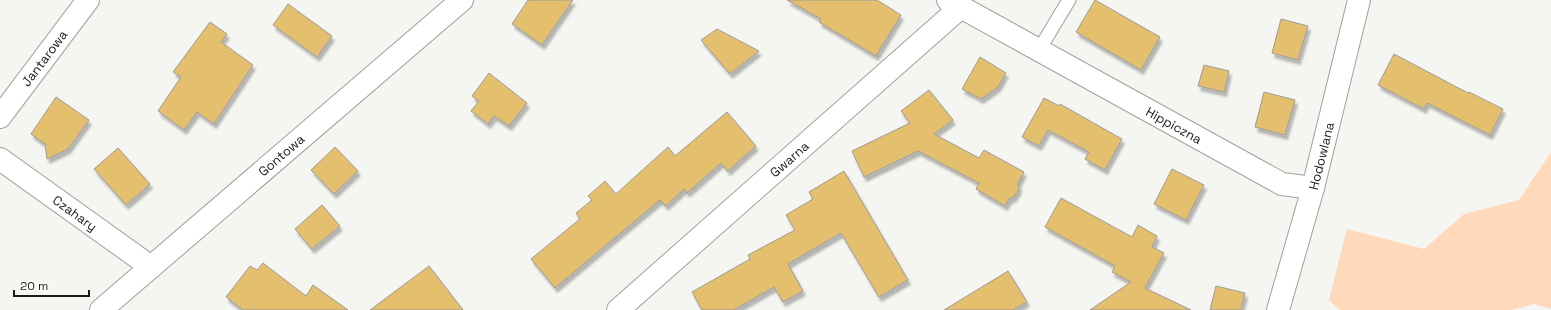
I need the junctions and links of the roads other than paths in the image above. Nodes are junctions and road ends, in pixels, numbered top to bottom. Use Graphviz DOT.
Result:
graph roads {
  1 [pos="88,0"];
  2 [pos="462,0"];
  3 [pos="1069,0"];
  4 [pos="1359,0"];
  5 [pos="954,4"];
  6 [pos="1039,50"];
  7 [pos="0,117"];
  8 [pos="0,159"];
  9 [pos="1313,188"];
  10 [pos="151,267"];
  11 [pos="101,310"];
  12 [pos="618,310"];
  13 [pos="1278,310"];
  1 -- 7 [label="street, Jantarowa"];
  2 -- 10 [label="street, Gontowa"];
  3 -- 6 [label="lane"];
  4 -- 9 [label="street, Hodowlana"];
  5 -- 6 [label="street, Hippiczna"];
  5 -- 12 [label="street, Gwarna"];
  6 -- 9 [label="street, Hippiczna"];
  8 -- 10 [label="street, Czahary"];
  9 -- 13 [label="street, Hodowlana"];
  10 -- 11 [label="street, Gontowa"];
}
